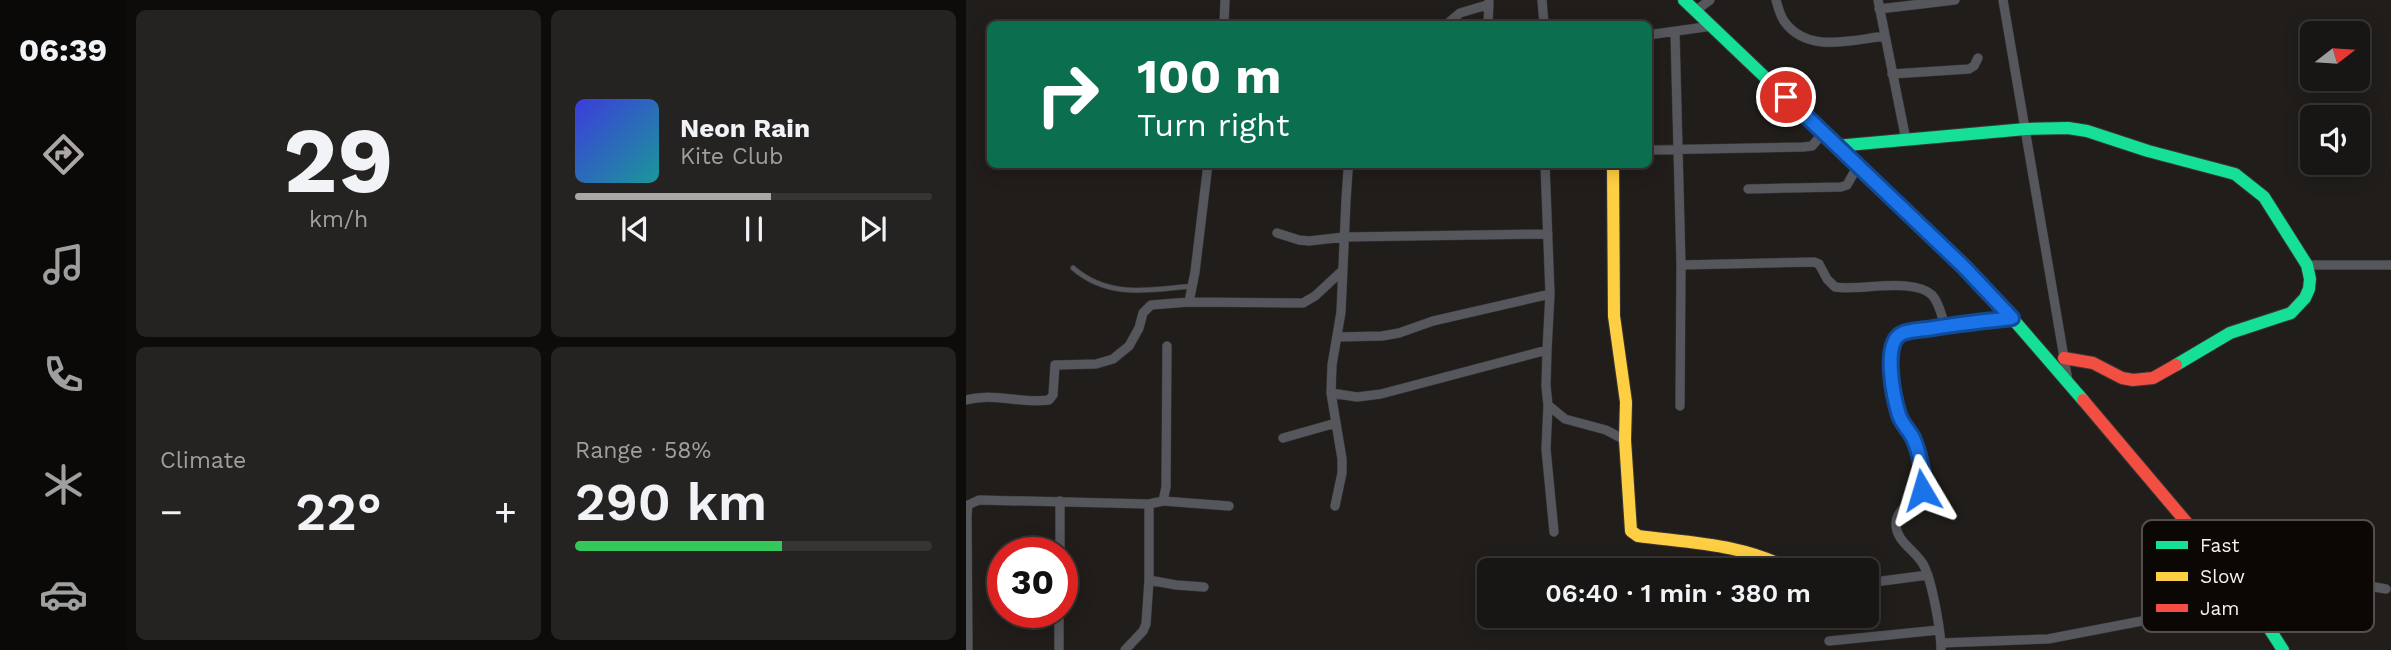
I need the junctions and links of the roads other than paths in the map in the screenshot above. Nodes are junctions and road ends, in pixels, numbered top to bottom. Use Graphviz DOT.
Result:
graph roads {
  1 [pos="1225,0"];
  2 [pos="1542,0"];
  3 [pos="1684,0"];
  4 [pos="1710,0"];
  5 [pos="1776,0"];
  6 [pos="1955,0"];
  7 [pos="2003,0"];
  8 [pos="1489,3"];
  9 [pos="1879,4"];
  10 [pos="1695,10"];
  11 [pos="1224,21"];
  12 [pos="1451,21"];
  13 [pos="1488,21"];
  14 [pos="1544,21"];
  15 [pos="1712,26"];
  16 [pos="1675,32"];
  17 [pos="1652,35"];
  18 [pos="1885,36"];
  19 [pos="1978,58"];
  20 [pos="1892,74"];
  21 [pos="2026,129"];
  22 [pos="1822,133"];
  23 [pos="1906,140"];
  24 [pos="1836,146"];
  25 [pos="1679,149"];
  26 [pos="1652,150"];
  27 [pos="1857,167"];
  28 [pos="1208,168"];
  29 [pos="1349,168"];
  30 [pos="1545,168"];
  31 [pos="1613,168"];
  32 [pos="1748,189"];
  33 [pos="1277,233"];
  34 [pos="1548,234"];
  35 [pos="1344,237"];
  36 [pos="1681,265"];
  37 [pos="2307,265"];
  38 [pos="2391,265"];
  39 [pos="1073,268"];
  40 [pos="1343,270"];
  41 [pos="1193,286"];
  42 [pos="1550,294"];
  43 [pos="1189,302"];
  44 [pos="2012,318"];
  45 [pos="1945,326"];
  46 [pos="1338,337"];
  47 [pos="1167,346"];
  48 [pos="1547,350"];
  49 [pos="2064,358"];
  50 [pos="2068,386"];
  51 [pos="1331,393"];
  52 [pos="966,400"];
  53 [pos="1548,405"];
  54 [pos="1680,406"];
  55 [pos="1336,424"];
  56 [pos="1283,438"];
  57 [pos="1625,440"];
  58 [pos="1060,501"];
  59 [pos="1163,501"];
  60 [pos="1149,504"];
  61 [pos="1228,506"];
  62 [pos="1335,506"];
  63 [pos="2186,520"];
  64 [pos="1554,532"];
  65 [pos="1060,537"];
  66 [pos="1768,558"];
  67 [pos="1928,575"];
  68 [pos="1149,580"];
  69 [pos="1879,581"];
  70 [pos="1204,587"];
  71 [pos="2374,587"];
  72 [pos="2386,589"];
  73 [pos="2142,621"];
  74 [pos="1059,628"];
  75 [pos="1939,630"];
  76 [pos="2271,632"];
  77 [pos="2048,639"];
  78 [pos="1829,641"];
  79 [pos="1941,647"];
  80 [pos="968,650"];
  81 [pos="1059,650"];
  82 [pos="1125,650"];
  83 [pos="2050,650"];
  84 [pos="2283,650"];
  1 -- 11 [label="street"];
  2 -- 14 [label="street"];
  3 -- 10 [label="street"];
  4 -- 10 [label="street"];
  5 -- 18 [label="street"];
  6 -- 9 [label="street"];
  7 -- 21 [label="street"];
  8 -- 12 [label="street"];
  8 -- 13 [label="street"];
  9 -- 18 [label="street"];
  10 -- 15 [label="street"];
  15 -- 16 [label="street"];
  15 -- 22 [label="street"];
  16 -- 17 [label="street"];
  16 -- 25 [label="street"];
  18 -- 20 [label="street"];
  19 -- 20 [label="street"];
  20 -- 23 [label="street"];
  21 -- 23 [label="street"];
  21 -- 37 [label="street"];
  21 -- 49 [label="street"];
  22 -- 24 [label="street"];
  22 -- 25 [label="street"];
  23 -- 24 [label="street"];
  24 -- 27 [label="street"];
  25 -- 26 [label="street"];
  25 -- 36 [label="street"];
  27 -- 32 [label="street"];
  27 -- 44 [label="street"];
  28 -- 41 [label="street"];
  29 -- 35 [label="street"];
  30 -- 34 [label="street"];
  31 -- 57 [label="street"];
  33 -- 35 [label="street"];
  34 -- 35 [label="street"];
  34 -- 42 [label="street"];
  35 -- 40 [label="street"];
  36 -- 45 [label="street"];
  36 -- 54 [label="street"];
  37 -- 38 [label="street"];
  37 -- 49 [label="street"];
  39 -- 41 [label="lane"];
  40 -- 43 [label="street"];
  40 -- 46 [label="street"];
  41 -- 43 [label="street"];
  42 -- 46 [label="street"];
  42 -- 48 [label="street"];
  43 -- 52 [label="street"];
  44 -- 45 [label="street"];
  44 -- 50 [label="street"];
  45 -- 67 [label="street"];
  46 -- 51 [label="street"];
  47 -- 59 [label="street"];
  48 -- 51 [label="street"];
  48 -- 53 [label="street"];
  49 -- 50 [label="street"];
  50 -- 63 [label="street"];
  51 -- 55 [label="street"];
  53 -- 57 [label="street"];
  53 -- 64 [label="street"];
  55 -- 56 [label="street"];
  55 -- 62 [label="street"];
  57 -- 66 [label="street"];
  58 -- 60 [label="street"];
  58 -- 65 [label="street"];
  58 -- 80 [label="street"];
  59 -- 60 [label="street"];
  59 -- 61 [label="street"];
  60 -- 68 [label="street"];
  67 -- 69 [label="street"];
  67 -- 75 [label="street"];
  68 -- 70 [label="street"];
  68 -- 82 [label="street"];
  71 -- 72 [label="street"];
  73 -- 77 [label="street"];
  74 -- 81 [label="street"];
  75 -- 78 [label="street"];
  75 -- 79 [label="street"];
  76 -- 84 [label="street"];
  77 -- 79 [label="street"];
  77 -- 83 [label="street"];
}
